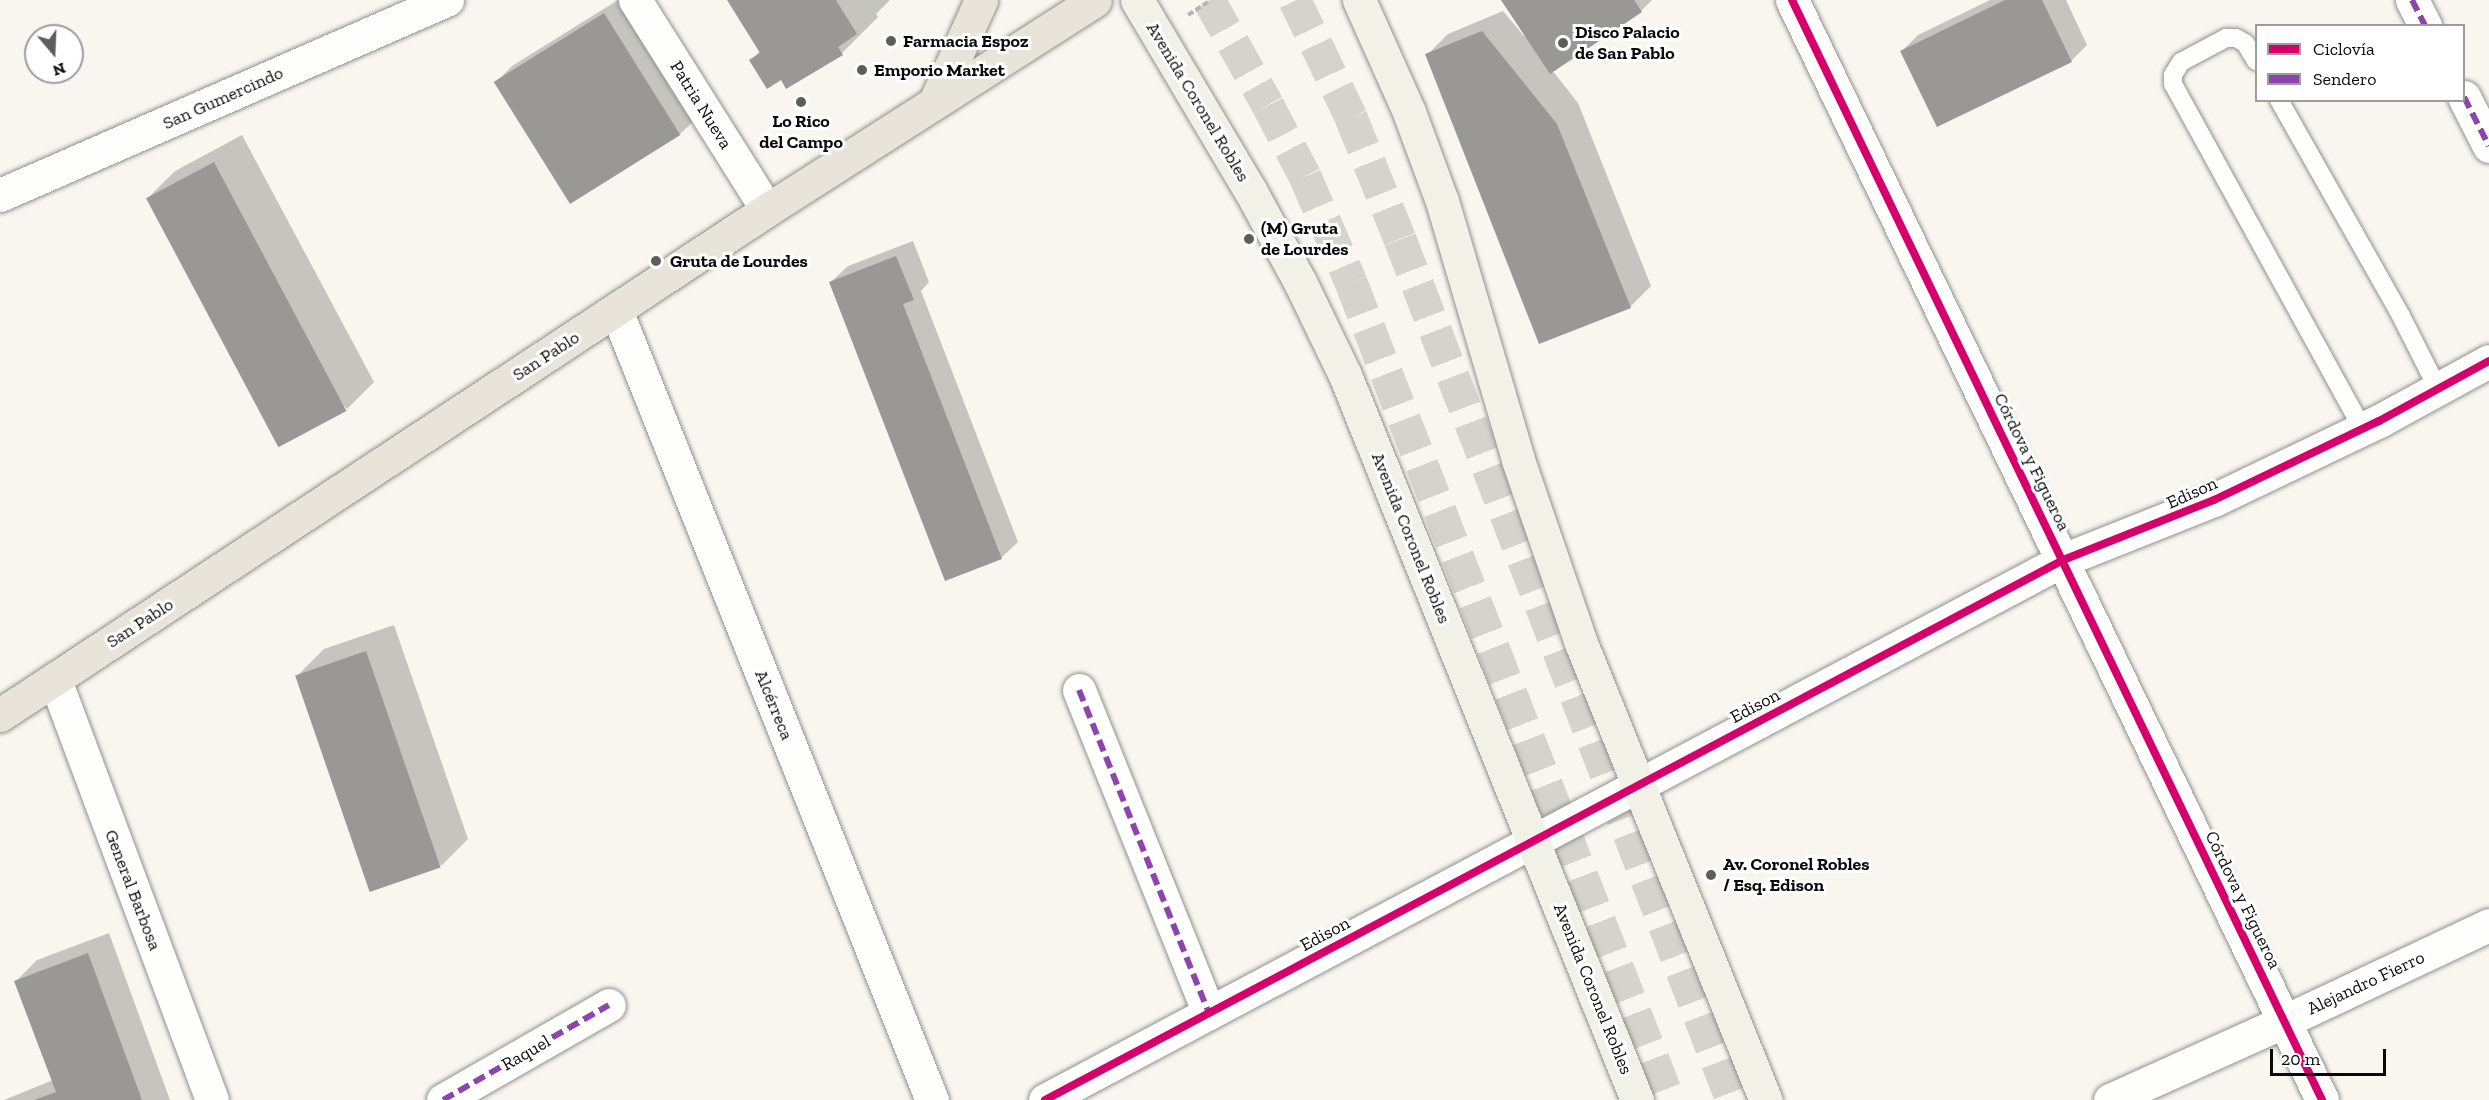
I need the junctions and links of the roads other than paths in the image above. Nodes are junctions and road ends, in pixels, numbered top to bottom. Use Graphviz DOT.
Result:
graph roads {
  1 [pos="447,0"];
  2 [pos="635,0"];
  3 [pos="981,0"];
  4 [pos="1095,0"];
  5 [pos="1137,0"];
  6 [pos="1359,0"];
  7 [pos="1792,0"];
  8 [pos="2412,0"];
  9 [pos="2425,24"];
  10 [pos="2255,60"];
  11 [pos="935,102"];
  12 [pos="2280,102"];
  13 [pos="2465,102"];
  14 [pos="2489,146"];
  15 [pos="0,195"];
  16 [pos="767,210"];
  17 [pos="616,310"];
  18 [pos="2489,362"];
  19 [pos="2438,388"];
  20 [pos="2362,428"];
  21 [pos="2062,560"];
  22 [pos="55,680"];
  23 [pos="1079,690"];
  24 [pos="0,715"];
  25 [pos="1638,785"];
  26 [pos="1533,841"];
  27 [pos="2489,925"];
  28 [pos="609,1005"];
  29 [pos="1209,1013"];
  30 [pos="2285,1021"];
  31 [pos="212,1100"];
  32 [pos="443,1100"];
  33 [pos="932,1100"];
  34 [pos="1045,1100"];
  35 [pos="1637,1100"];
  36 [pos="1766,1100"];
  37 [pos="2110,1100"];
  38 [pos="2322,1100"];
  1 -- 15 [label="street, San Gumercindo"];
  2 -- 16 [label="street, Patria Nueva"];
  3 -- 11 [label="main road"];
  4 -- 11 [label="main road, San Pablo"];
  5 -- 26 [label="main road, Avenida Coronel Robles"];
  6 -- 25 [label="main road"];
  7 -- 21 [label="street, Córdova y Figueroa"];
  8 -- 9 [label="street"];
  10 -- 20 [label="lane"];
  11 -- 16 [label="main road, San Pablo"];
  12 -- 19 [label="lane"];
  13 -- 14 [label="street"];
  16 -- 17 [label="main road, San Pablo"];
  17 -- 22 [label="main road, San Pablo"];
  17 -- 33 [label="street, Alcérreca"];
  18 -- 19 [label="street, Edison"];
  19 -- 20 [label="street, Edison"];
  20 -- 21 [label="street, Edison"];
  21 -- 25 [label="street, Edison"];
  21 -- 30 [label="street, Córdova y Figueroa"];
  22 -- 24 [label="main road, San Pablo"];
  22 -- 31 [label="street, General Barbosa"];
  23 -- 29 [label="street"];
  25 -- 26 [label="street, Edison"];
  25 -- 36 [label="main road"];
  26 -- 29 [label="street, Edison"];
  26 -- 35 [label="main road, Avenida Coronel Robles"];
  27 -- 30 [label="street, Alejandro Fierro"];
  28 -- 32 [label="street, Raquel"];
  29 -- 34 [label="street, Edison"];
  30 -- 37 [label="street, Alejandro Fierro"];
  30 -- 38 [label="street, Córdova y Figueroa"];
}
